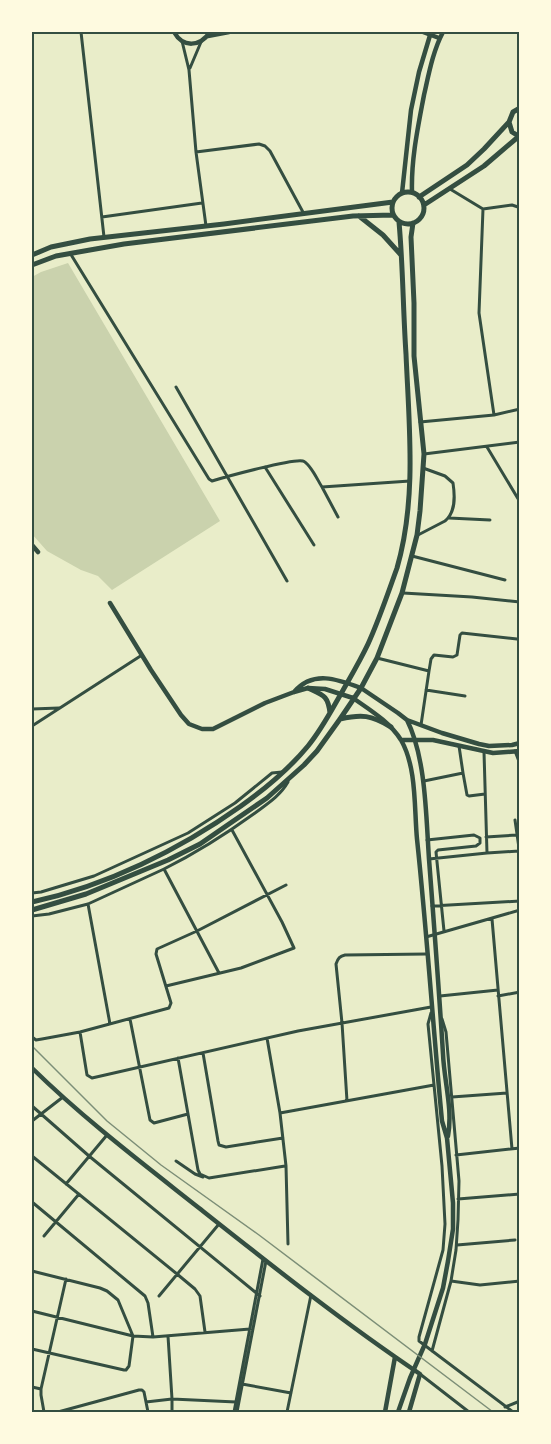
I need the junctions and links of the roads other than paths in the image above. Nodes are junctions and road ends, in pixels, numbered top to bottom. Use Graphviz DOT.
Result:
graph roads {
  1 [pos="81,32"];
  2 [pos="174,32"];
  3 [pos="226,32"];
  4 [pos="423,32"];
  5 [pos="442,32"];
  6 [pos="431,33"];
  7 [pos="208,34"];
  8 [pos="439,38"];
  9 [pos="182,41"];
  10 [pos="201,42"];
  11 [pos="189,70"];
  12 [pos="519,108"];
  13 [pos="509,122"];
  14 [pos="519,137"];
  15 [pos="196,152"];
  16 [pos="450,189"];
  17 [pos="402,192"];
  18 [pos="412,192"];
  19 [pos="419,197"];
  20 [pos="393,202"];
  21 [pos="202,203"];
  22 [pos="424,205"];
  23 [pos="483,209"];
  24 [pos="519,212"];
  25 [pos="304,214"];
  26 [pos="393,215"];
  27 [pos="359,216"];
  28 [pos="102,217"];
  29 [pos="399,222"];
  30 [pos="413,224"];
  31 [pos="206,226"];
  32 [pos="104,237"];
  33 [pos="70,253"];
  34 [pos="32,255"];
  35 [pos="401,255"];
  36 [pos="32,265"];
  37 [pos="176,387"];
  38 [pos="519,409"];
  39 [pos="494,415"];
  40 [pos="420,422"];
  41 [pos="519,442"];
  42 [pos="487,446"];
  43 [pos="424,454"];
  44 [pos="265,467"];
  45 [pos="423,468"];
  46 [pos="226,477"];
  47 [pos="410,481"];
  48 [pos="322,487"];
  49 [pos="519,502"];
  50 [pos="338,517"];
  51 [pos="449,518"];
  52 [pos="490,520"];
  53 [pos="417,535"];
  54 [pos="32,545"];
  55 [pos="314,545"];
  56 [pos="38,552"];
  57 [pos="412,556"];
  58 [pos="505,579"];
  59 [pos="287,581"];
  60 [pos="402,592"];
  61 [pos="519,602"];
  62 [pos="110,603"];
  63 [pos="517,639"];
  64 [pos="142,655"];
  65 [pos="377,658"];
  66 [pos="429,670"];
  67 [pos="347,683"];
  68 [pos="308,688"];
  69 [pos="361,688"];
  70 [pos="426,690"];
  71 [pos="294,692"];
  72 [pos="341,693"];
  73 [pos="465,696"];
  74 [pos="353,698"];
  75 [pos="61,708"];
  76 [pos="32,710"];
  77 [pos="330,715"];
  78 [pos="340,719"];
  79 [pos="407,720"];
  80 [pos="421,725"];
  81 [pos="32,726"];
  82 [pos="391,727"];
  83 [pos="415,739"];
  84 [pos="401,740"];
  85 [pos="519,743"];
  86 [pos="512,745"];
  87 [pos="459,746"];
  88 [pos="483,752"];
  89 [pos="517,752"];
  90 [pos="519,764"];
  91 [pos="284,772"];
  92 [pos="463,773"];
  93 [pos="290,779"];
  94 [pos="423,781"];
  95 [pos="485,794"];
  96 [pos="515,820"];
  97 [pos="232,830"];
  98 [pos="517,835"];
  99 [pos="486,837"];
  100 [pos="427,840"];
  101 [pos="519,851"];
  102 [pos="487,853"];
  103 [pos="519,855"];
  104 [pos="436,858"];
  105 [pos="429,859"];
  106 [pos="162,866"];
  107 [pos="286,885"];
  108 [pos="32,893"];
  109 [pos="267,895"];
  110 [pos="519,901"];
  111 [pos="32,902"];
  112 [pos="88,904"];
  113 [pos="432,906"];
  114 [pos="441,906"];
  115 [pos="32,909"];
  116 [pos="519,910"];
  117 [pos="32,916"];
  118 [pos="492,919"];
  119 [pos="197,931"];
  120 [pos="444,932"];
  121 [pos="435,934"];
  122 [pos="426,937"];
  123 [pos="427,954"];
  124 [pos="219,974"];
  125 [pos="166,986"];
  126 [pos="498,990"];
  127 [pos="519,992"];
  128 [pos="439,996"];
  129 [pos="498,996"];
  130 [pos="432,1009"];
  131 [pos="441,1017"];
  132 [pos="130,1019"];
  133 [pos="342,1023"];
  134 [pos="110,1024"];
  135 [pos="80,1032"];
  136 [pos="32,1037"];
  137 [pos="267,1038"];
  138 [pos="203,1053"];
  139 [pos="178,1058"];
  140 [pos="140,1066"];
  141 [pos="32,1068"];
  142 [pos="434,1085"];
  143 [pos="507,1093"];
  144 [pos="63,1097"];
  145 [pos="451,1097"];
  146 [pos="347,1101"];
  147 [pos="32,1106"];
  148 [pos="280,1113"];
  149 [pos="40,1114"];
  150 [pos="188,1114"];
  151 [pos="32,1120"];
  152 [pos="107,1135"];
  153 [pos="283,1138"];
  154 [pos="447,1138"];
  155 [pos="519,1148"];
  156 [pos="512,1149"];
  157 [pos="456,1155"];
  158 [pos="32,1156"];
  159 [pos="89,1156"];
  160 [pos="176,1161"];
  161 [pos="286,1166"];
  162 [pos="205,1177"];
  163 [pos="66,1184"];
  164 [pos="79,1194"];
  165 [pos="519,1194"];
  166 [pos="458,1199"];
  167 [pos="32,1202"];
  168 [pos="56,1222"];
  169 [pos="219,1224"];
  170 [pos="44,1236"];
  171 [pos="515,1240"];
  172 [pos="288,1244"];
  173 [pos="457,1245"];
  174 [pos="200,1247"];
  175 [pos="265,1260"];
  176 [pos="32,1271"];
  177 [pos="177,1274"];
  178 [pos="66,1279"];
  179 [pos="451,1281"];
  180 [pos="519,1281"];
  181 [pos="258,1295"];
  182 [pos="311,1295"];
  183 [pos="159,1296"];
  184 [pos="32,1311"];
  185 [pos="57,1318"];
  186 [pos="250,1329"];
  187 [pos="205,1332"];
  188 [pos="133,1336"];
  189 [pos="168,1336"];
  190 [pos="153,1337"];
  191 [pos="32,1349"];
  192 [pos="432,1351"];
  193 [pos="50,1354"];
  194 [pos="395,1358"];
  195 [pos="420,1374"];
  196 [pos="241,1384"];
  197 [pos="32,1387"];
  198 [pos="41,1389"];
  199 [pos="291,1393"];
  200 [pos="172,1399"];
  201 [pos="519,1401"];
  202 [pos="146,1402"];
  203 [pos="236,1402"];
  204 [pos="505,1407"];
  205 [pos="44,1413"];
  206 [pos="58,1413"];
  207 [pos="148,1413"];
  208 [pos="172,1413"];
  209 [pos="235,1413"];
  210 [pos="287,1413"];
  211 [pos="385,1413"];
  212 [pos="398,1413"];
  213 [pos="409,1413"];
  214 [pos="469,1413"];
  215 [pos="513,1413"];
  1 -- 28 [label="street"];
  2 -- 9 [label="main road"];
  3 -- 7 [label="main road"];
  4 -- 6 [label="main road"];
  5 -- 8 [label="main road"];
  6 -- 8 [label="main road"];
  6 -- 17 [label="main road"];
  7 -- 10 [label="main road"];
  8 -- 18 [label="main road"];
  9 -- 10 [label="main road"];
  9 -- 11 [label="street"];
  10 -- 11 [label="street"];
  11 -- 15 [label="street"];
  12 -- 13 [label="main road"];
  13 -- 14 [label="main road"];
  13 -- 19 [label="main road"];
  14 -- 16 [label="main road"];
  15 -- 21 [label="street"];
  15 -- 25 [label="street"];
  16 -- 22 [label="main road"];
  16 -- 23 [label="street"];
  17 -- 18 [label="main road"];
  17 -- 20 [label="main road"];
  18 -- 19 [label="main road"];
  19 -- 22 [label="main road"];
  20 -- 25 [label="main road"];
  20 -- 26 [label="main road"];
  21 -- 28 [label="street"];
  21 -- 31 [label="street"];
  22 -- 30 [label="main road"];
  23 -- 24 [label="street"];
  23 -- 39 [label="street"];
  25 -- 31 [label="main road"];
  26 -- 27 [label="main road"];
  26 -- 29 [label="main road"];
  27 -- 33 [label="main road"];
  27 -- 35 [label="main road"];
  28 -- 32 [label="street"];
  29 -- 30 [label="main road"];
  29 -- 35 [label="main road"];
  30 -- 40 [label="main road"];
  31 -- 32 [label="main road"];
  32 -- 34 [label="main road"];
  33 -- 36 [label="main road"];
  33 -- 46 [label="street"];
  35 -- 47 [label="main road"];
  37 -- 46 [label="street"];
  38 -- 39 [label="street"];
  39 -- 40 [label="street"];
  40 -- 43 [label="main road"];
  41 -- 42 [label="street"];
  42 -- 43 [label="street"];
  42 -- 49 [label="street"];
  43 -- 45 [label="main road"];
  44 -- 46 [label="street"];
  44 -- 48 [label="street"];
  44 -- 55 [label="street"];
  45 -- 51 [label="street"];
  45 -- 53 [label="main road"];
  46 -- 59 [label="street"];
  47 -- 48 [label="street"];
  47 -- 67 [label="main road"];
  48 -- 50 [label="street"];
  51 -- 52 [label="street"];
  51 -- 53 [label="street"];
  53 -- 57 [label="main road"];
  54 -- 56 [label="main road"];
  57 -- 58 [label="street"];
  57 -- 60 [label="main road"];
  60 -- 61 [label="street"];
  60 -- 65 [label="main road"];
  62 -- 64 [label="main road"];
  63 -- 66 [label="street"];
  64 -- 71 [label="main road"];
  64 -- 75 [label="street"];
  65 -- 66 [label="street"];
  65 -- 69 [label="main road"];
  66 -- 70 [label="street"];
  67 -- 69 [label="main road"];
  67 -- 71 [label="main road"];
  67 -- 72 [label="main road"];
  68 -- 71 [label="main road"];
  68 -- 72 [label="main road"];
  68 -- 77 [label="main road"];
  69 -- 74 [label="main road"];
  69 -- 79 [label="main road"];
  70 -- 73 [label="street"];
  70 -- 80 [label="street"];
  72 -- 74 [label="main road"];
  72 -- 77 [label="main road"];
  74 -- 78 [label="main road"];
  74 -- 82 [label="main road"];
  75 -- 76 [label="street"];
  75 -- 81 [label="street"];
  77 -- 91 [label="main road"];
  78 -- 82 [label="main road"];
  78 -- 93 [label="main road"];
  79 -- 80 [label="main road"];
  79 -- 83 [label="main road"];
  80 -- 86 [label="main road"];
  82 -- 84 [label="main road"];
  83 -- 84 [label="main road"];
  83 -- 87 [label="main road"];
  83 -- 94 [label="main road"];
  84 -- 122 [label="main road"];
  85 -- 86 [label="main road"];
  86 -- 89 [label="street"];
  87 -- 88 [label="main road"];
  87 -- 92 [label="street"];
  88 -- 89 [label="main road"];
  88 -- 95 [label="street"];
  89 -- 90 [label="street"];
  91 -- 108 [label="street"];
  91 -- 111 [label="main road"];
  92 -- 94 [label="street"];
  92 -- 95 [label="street"];
  93 -- 97 [label="street"];
  93 -- 106 [label="main road"];
  94 -- 100 [label="main road"];
  95 -- 99 [label="street"];
  96 -- 98 [label="street"];
  97 -- 106 [label="street"];
  97 -- 109 [label="street"];
  98 -- 99 [label="street"];
  98 -- 101 [label="street"];
  99 -- 102 [label="street"];
  100 -- 104 [label="street"];
  100 -- 105 [label="main road"];
  101 -- 102 [label="street"];
  101 -- 103 [label="street"];
  102 -- 104 [label="street"];
  104 -- 105 [label="street"];
  104 -- 114 [label="street"];
  105 -- 113 [label="main road"];
  106 -- 112 [label="street"];
  106 -- 115 [label="main road"];
  106 -- 119 [label="street"];
  107 -- 109 [label="street"];
  109 -- 119 [label="street"];
  109 -- 124 [label="street"];
  110 -- 114 [label="street"];
  112 -- 117 [label="street"];
  112 -- 134 [label="street"];
  113 -- 114 [label="street"];
  113 -- 121 [label="main road"];
  114 -- 120 [label="street"];
  116 -- 118 [label="street"];
  118 -- 120 [label="street"];
  118 -- 126 [label="street"];
  119 -- 124 [label="street"];
  119 -- 125 [label="street"];
  120 -- 121 [label="street"];
  121 -- 122 [label="street"];
  121 -- 128 [label="main road"];
  122 -- 123 [label="main road"];
  123 -- 130 [label="main road"];
  123 -- 133 [label="street"];
  124 -- 125 [label="street"];
  125 -- 132 [label="street"];
  126 -- 128 [label="street"];
  126 -- 129 [label="street"];
  127 -- 129 [label="street"];
  128 -- 131 [label="main road"];
  129 -- 143 [label="street"];
  130 -- 133 [label="street"];
  130 -- 142 [label="street"];
  130 -- 154 [label="main road"];
  131 -- 145 [label="street"];
  131 -- 154 [label="main road"];
  132 -- 134 [label="street"];
  132 -- 140 [label="street"];
  133 -- 137 [label="street"];
  133 -- 146 [label="street"];
  134 -- 135 [label="street"];
  135 -- 136 [label="street"];
  135 -- 140 [label="street"];
  137 -- 138 [label="street"];
  137 -- 148 [label="street"];
  138 -- 139 [label="street"];
  138 -- 153 [label="street"];
  139 -- 140 [label="street"];
  139 -- 150 [label="street"];
  140 -- 150 [label="street"];
  141 -- 144 [label="main road"];
  142 -- 146 [label="street"];
  142 -- 192 [label="street"];
  143 -- 145 [label="street"];
  143 -- 156 [label="street"];
  144 -- 149 [label="street"];
  144 -- 152 [label="main road"];
  145 -- 157 [label="street"];
  146 -- 148 [label="street"];
  147 -- 149 [label="street"];
  148 -- 153 [label="street"];
  149 -- 151 [label="street"];
  149 -- 159 [label="street"];
  150 -- 162 [label="street"];
  152 -- 159 [label="street"];
  152 -- 169 [label="main road"];
  153 -- 161 [label="street"];
  154 -- 212 [label="main road"];
  155 -- 156 [label="street"];
  156 -- 157 [label="street"];
  157 -- 166 [label="street"];
  158 -- 163 [label="street"];
  159 -- 163 [label="street"];
  159 -- 174 [label="street"];
  160 -- 162 [label="street"];
  161 -- 162 [label="street"];
  161 -- 172 [label="street"];
  163 -- 164 [label="street"];
  164 -- 168 [label="street"];
  164 -- 177 [label="street"];
  165 -- 166 [label="street"];
  166 -- 173 [label="street"];
  167 -- 168 [label="street"];
  168 -- 170 [label="street"];
  168 -- 190 [label="street"];
  169 -- 174 [label="street"];
  169 -- 175 [label="main road"];
  171 -- 173 [label="street"];
  173 -- 179 [label="street"];
  174 -- 177 [label="street"];
  174 -- 181 [label="street"];
  175 -- 181 [label="street"];
  175 -- 182 [label="main road"];
  176 -- 178 [label="street"];
  177 -- 183 [label="street"];
  177 -- 187 [label="street"];
  178 -- 185 [label="street"];
  178 -- 188 [label="street"];
  179 -- 180 [label="street"];
  179 -- 192 [label="street"];
  181 -- 186 [label="street"];
  181 -- 196 [label="street"];
  182 -- 194 [label="main road"];
  182 -- 199 [label="street"];
  184 -- 185 [label="street"];
  185 -- 188 [label="street"];
  185 -- 193 [label="street"];
  186 -- 187 [label="street"];
  186 -- 196 [label="street"];
  187 -- 189 [label="street"];
  188 -- 190 [label="street"];
  188 -- 193 [label="street"];
  189 -- 190 [label="street"];
  189 -- 200 [label="street"];
  191 -- 193 [label="street"];
  192 -- 204 [label="street"];
  193 -- 198 [label="street"];
  194 -- 195 [label="main road"];
  194 -- 211 [label="main road"];
  195 -- 213 [label="main road"];
  195 -- 214 [label="street"];
  196 -- 199 [label="street"];
  196 -- 203 [label="street"];
  196 -- 209 [label="street"];
  197 -- 198 [label="street"];
  198 -- 205 [label="street"];
  199 -- 210 [label="street"];
  200 -- 202 [label="street"];
  200 -- 203 [label="street"];
  200 -- 208 [label="street"];
  201 -- 204 [label="street"];
  202 -- 206 [label="street"];
  202 -- 207 [label="street"];
  203 -- 209 [label="street"];
  204 -- 215 [label="street"];
}
